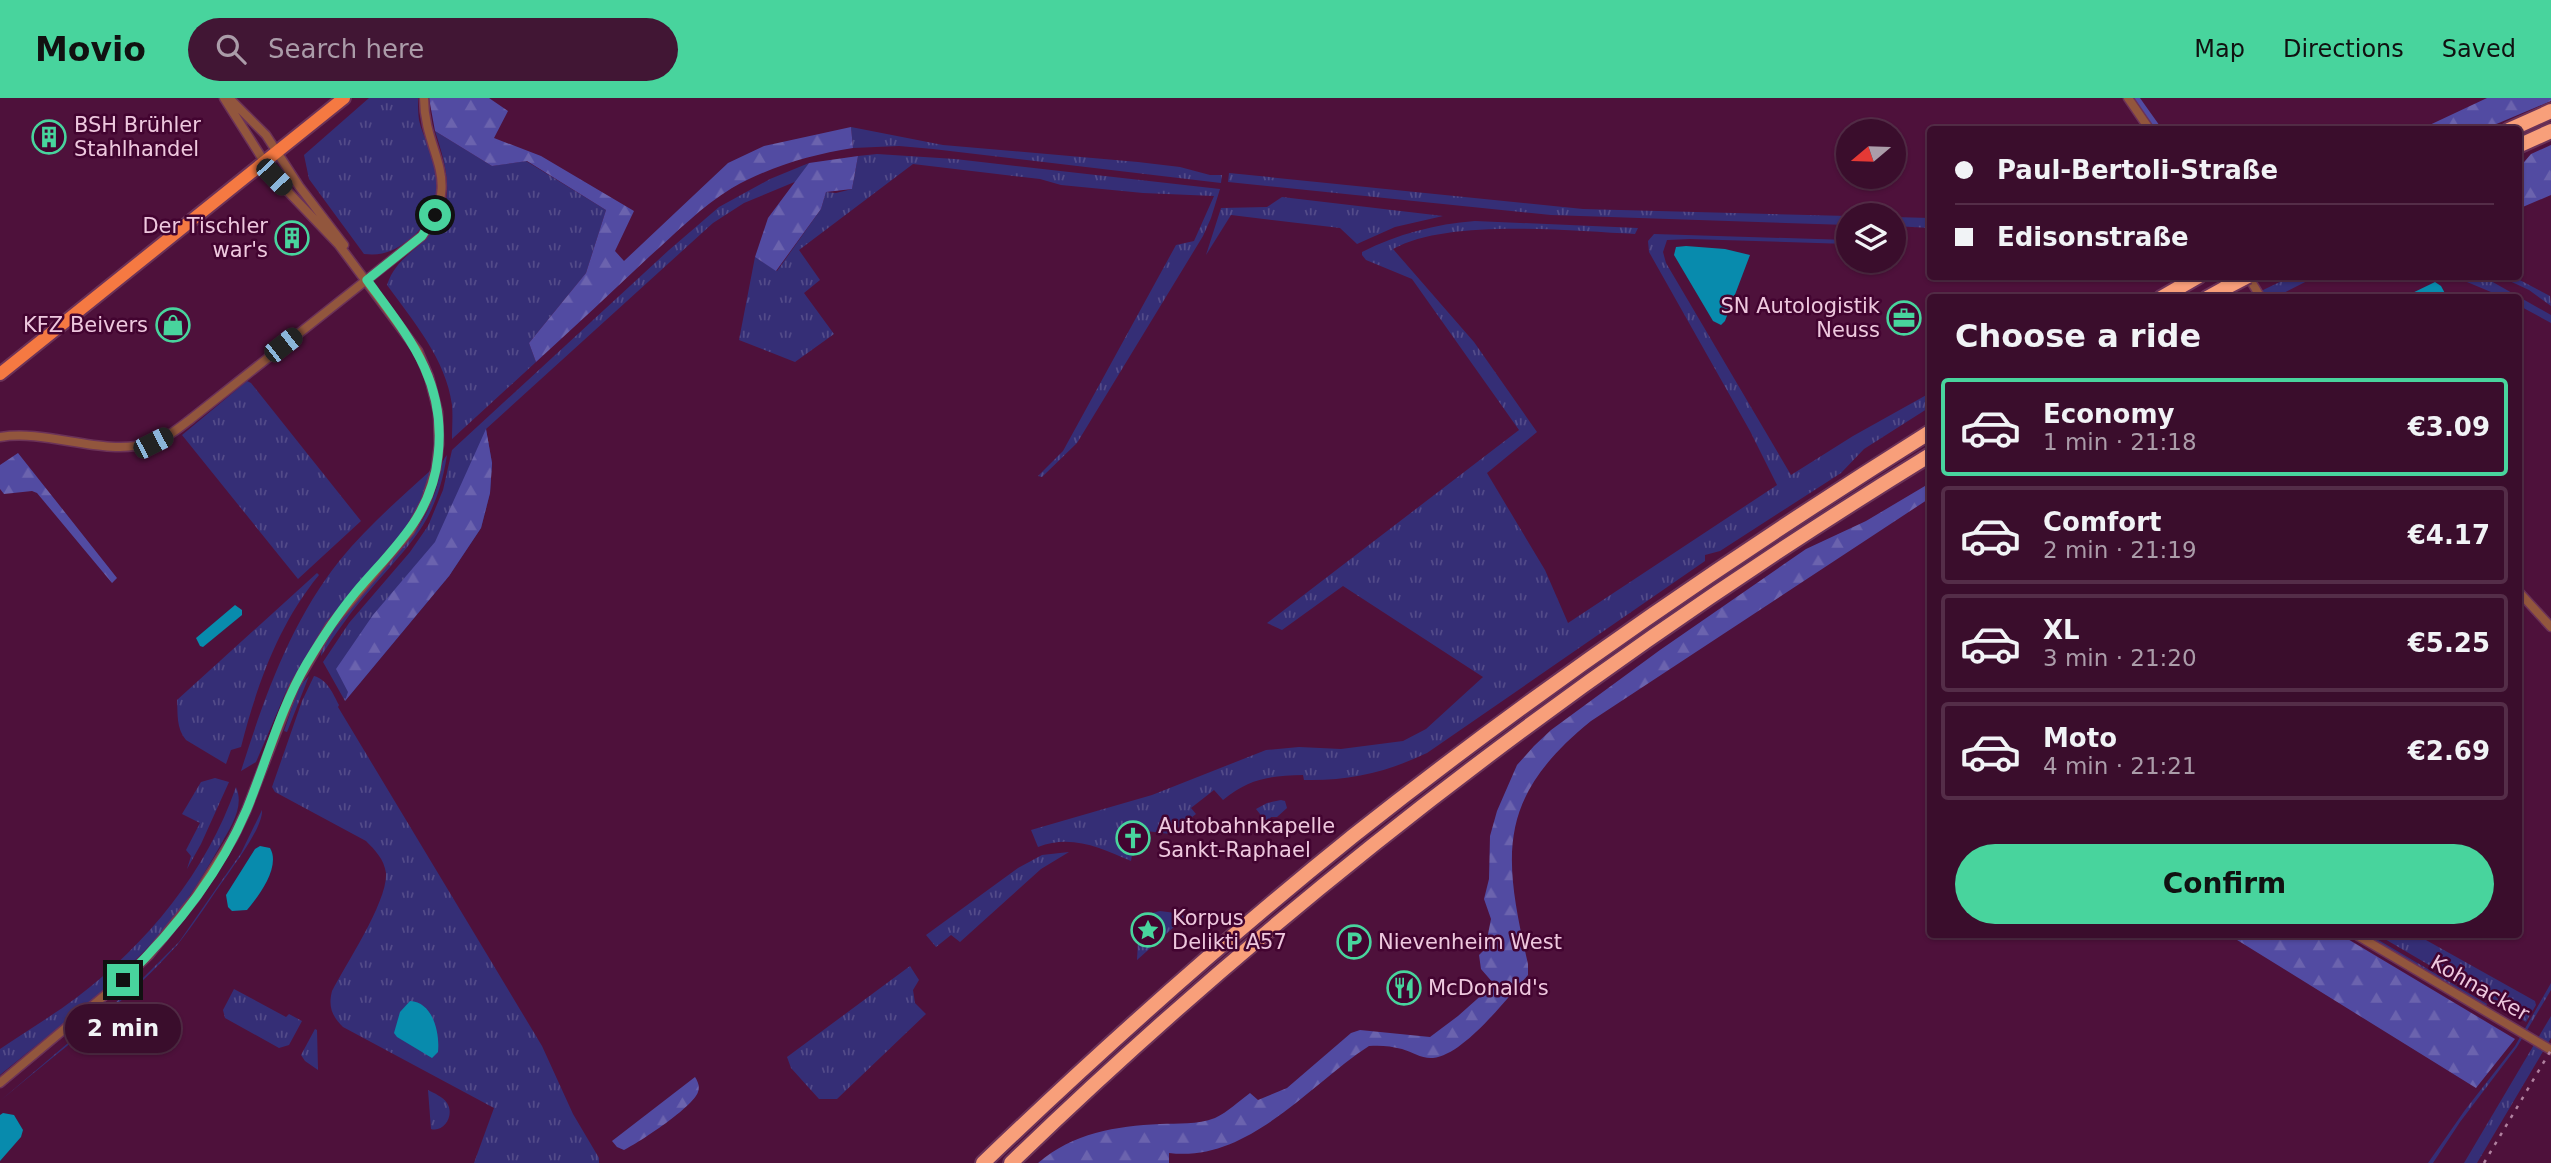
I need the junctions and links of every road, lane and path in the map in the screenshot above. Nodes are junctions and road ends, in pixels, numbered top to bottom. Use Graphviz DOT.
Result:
graph roads {
  1 [pos="226,98"];
  2 [pos="344,98"];
  3 [pos="424,98"];
  4 [pos="2129,98"];
  5 [pos="2551,111"];
  6 [pos="2147,126"];
  7 [pos="2518,126"];
  8 [pos="2551,131"];
  9 [pos="2522,144"];
  10 [pos="278,152"];
  11 [pos="265,163"];
  12 [pos="367,280"];
  13 [pos="2192,280"];
  14 [pos="2240,280"];
  15 [pos="2168,294"];
  16 [pos="2214,294"];
  17 [pos="0,374"];
  18 [pos="1927,434"];
  19 [pos="0,437"];
  20 [pos="1927,457"];
  21 [pos="2522,595"];
  22 [pos="2551,627"];
  23 [pos="2362,938"];
  24 [pos="2551,1050"];
  25 [pos="0,1083"];
  26 [pos="983,1163"];
  27 [pos="1011,1163"];
  1 -- 10 [label="street"];
  1 -- 11 [label="street"];
  2 -- 10 [label="main road"];
  3 -- 12 [label="street"];
  4 -- 6 [label="street"];
  5 -- 7 [label="highway"];
  8 -- 9 [label="highway"];
  10 -- 11 [label="main road"];
  10 -- 12 [label="street"];
  11 -- 12 [label="street"];
  11 -- 17 [label="main road"];
  12 -- 19 [label="street"];
  12 -- 25 [label="street"];
  13 -- 15 [label="highway"];
  14 -- 16 [label="highway, bridge"];
  18 -- 26 [label="highway"];
  20 -- 27 [label="highway"];
  21 -- 22 [label="street"];
  23 -- 24 [label="street, Kohnacker"];
}
